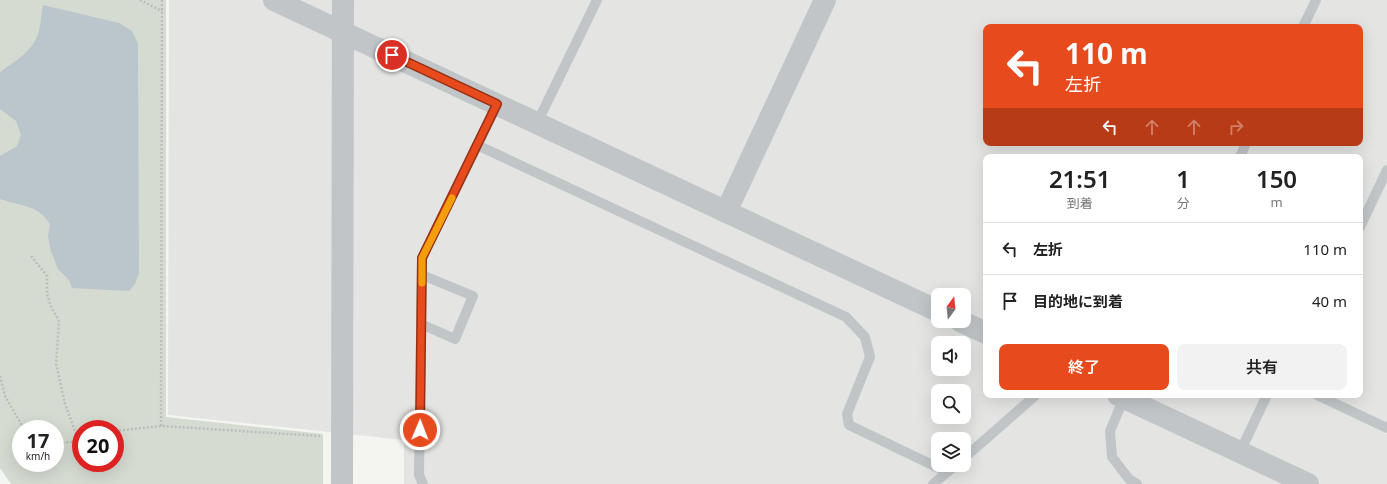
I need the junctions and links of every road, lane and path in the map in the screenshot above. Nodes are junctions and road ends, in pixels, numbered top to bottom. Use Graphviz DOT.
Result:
graph roads {
  1 [pos="140,0"];
  2 [pos="162,0"];
  3 [pos="274,0"];
  4 [pos="344,0"];
  5 [pos="597,0"];
  6 [pos="825,0"];
  7 [pos="1316,0"];
  8 [pos="162,10"];
  9 [pos="1304,24"];
  10 [pos="343,32"];
  11 [pos="497,104"];
  12 [pos="537,123"];
  13 [pos="477,145"];
  14 [pos="1387,170"];
  15 [pos="726,212"];
  16 [pos="1363,221"];
  17 [pos="31,256"];
  18 [pos="422,275"];
  19 [pos="931,308"];
  20 [pos="421,324"];
  21 [pos="971,326"];
  22 [pos="983,332"];
  23 [pos="0,376"];
  24 [pos="1033,398"];
  25 [pos="1120,398"];
  26 [pos="1125,398"];
  27 [pos="1266,398"];
  28 [pos="1323,398"];
  29 [pos="19,420"];
  30 [pos="72,422"];
  31 [pos="162,426"];
  32 [pos="1387,428"];
  33 [pos="124,430"];
  34 [pos="327,436"];
  35 [pos="971,452"];
  36 [pos="1240,452"];
  37 [pos="931,464"];
  38 [pos="947,472"];
  39 [pos="342,484"];
  40 [pos="423,484"];
  41 [pos="933,484"];
  42 [pos="1137,484"];
  43 [pos="1308,484"];
  1 -- 8 [label="path"];
  2 -- 8 [label="path"];
  3 -- 10 [label="street"];
  4 -- 10 [label="street"];
  5 -- 12 [label="lane"];
  6 -- 15 [label="street"];
  7 -- 9 [label="lane"];
  8 -- 31 [label="path"];
  10 -- 11 [label="street"];
  10 -- 39 [label="street"];
  11 -- 12 [label="street"];
  11 -- 13 [label="lane"];
  12 -- 15 [label="street"];
  13 -- 18 [label="lane"];
  13 -- 37 [label="lane"];
  14 -- 16 [label="lane"];
  15 -- 19 [label="street"];
  17 -- 30 [label="path"];
  18 -- 20 [label="lane"];
  18 -- 20 [label="lane"];
  20 -- 40 [label="lane"];
  21 -- 22 [label="street"];
  23 -- 29 [label="path"];
  24 -- 35 [label="lane"];
  25 -- 42 [label="lane"];
  26 -- 36 [label="street"];
  27 -- 36 [label="lane"];
  28 -- 32 [label="lane"];
  31 -- 33 [label="path"];
  31 -- 34 [label="path"];
  36 -- 43 [label="street"];
  38 -- 41 [label="lane"];
}
